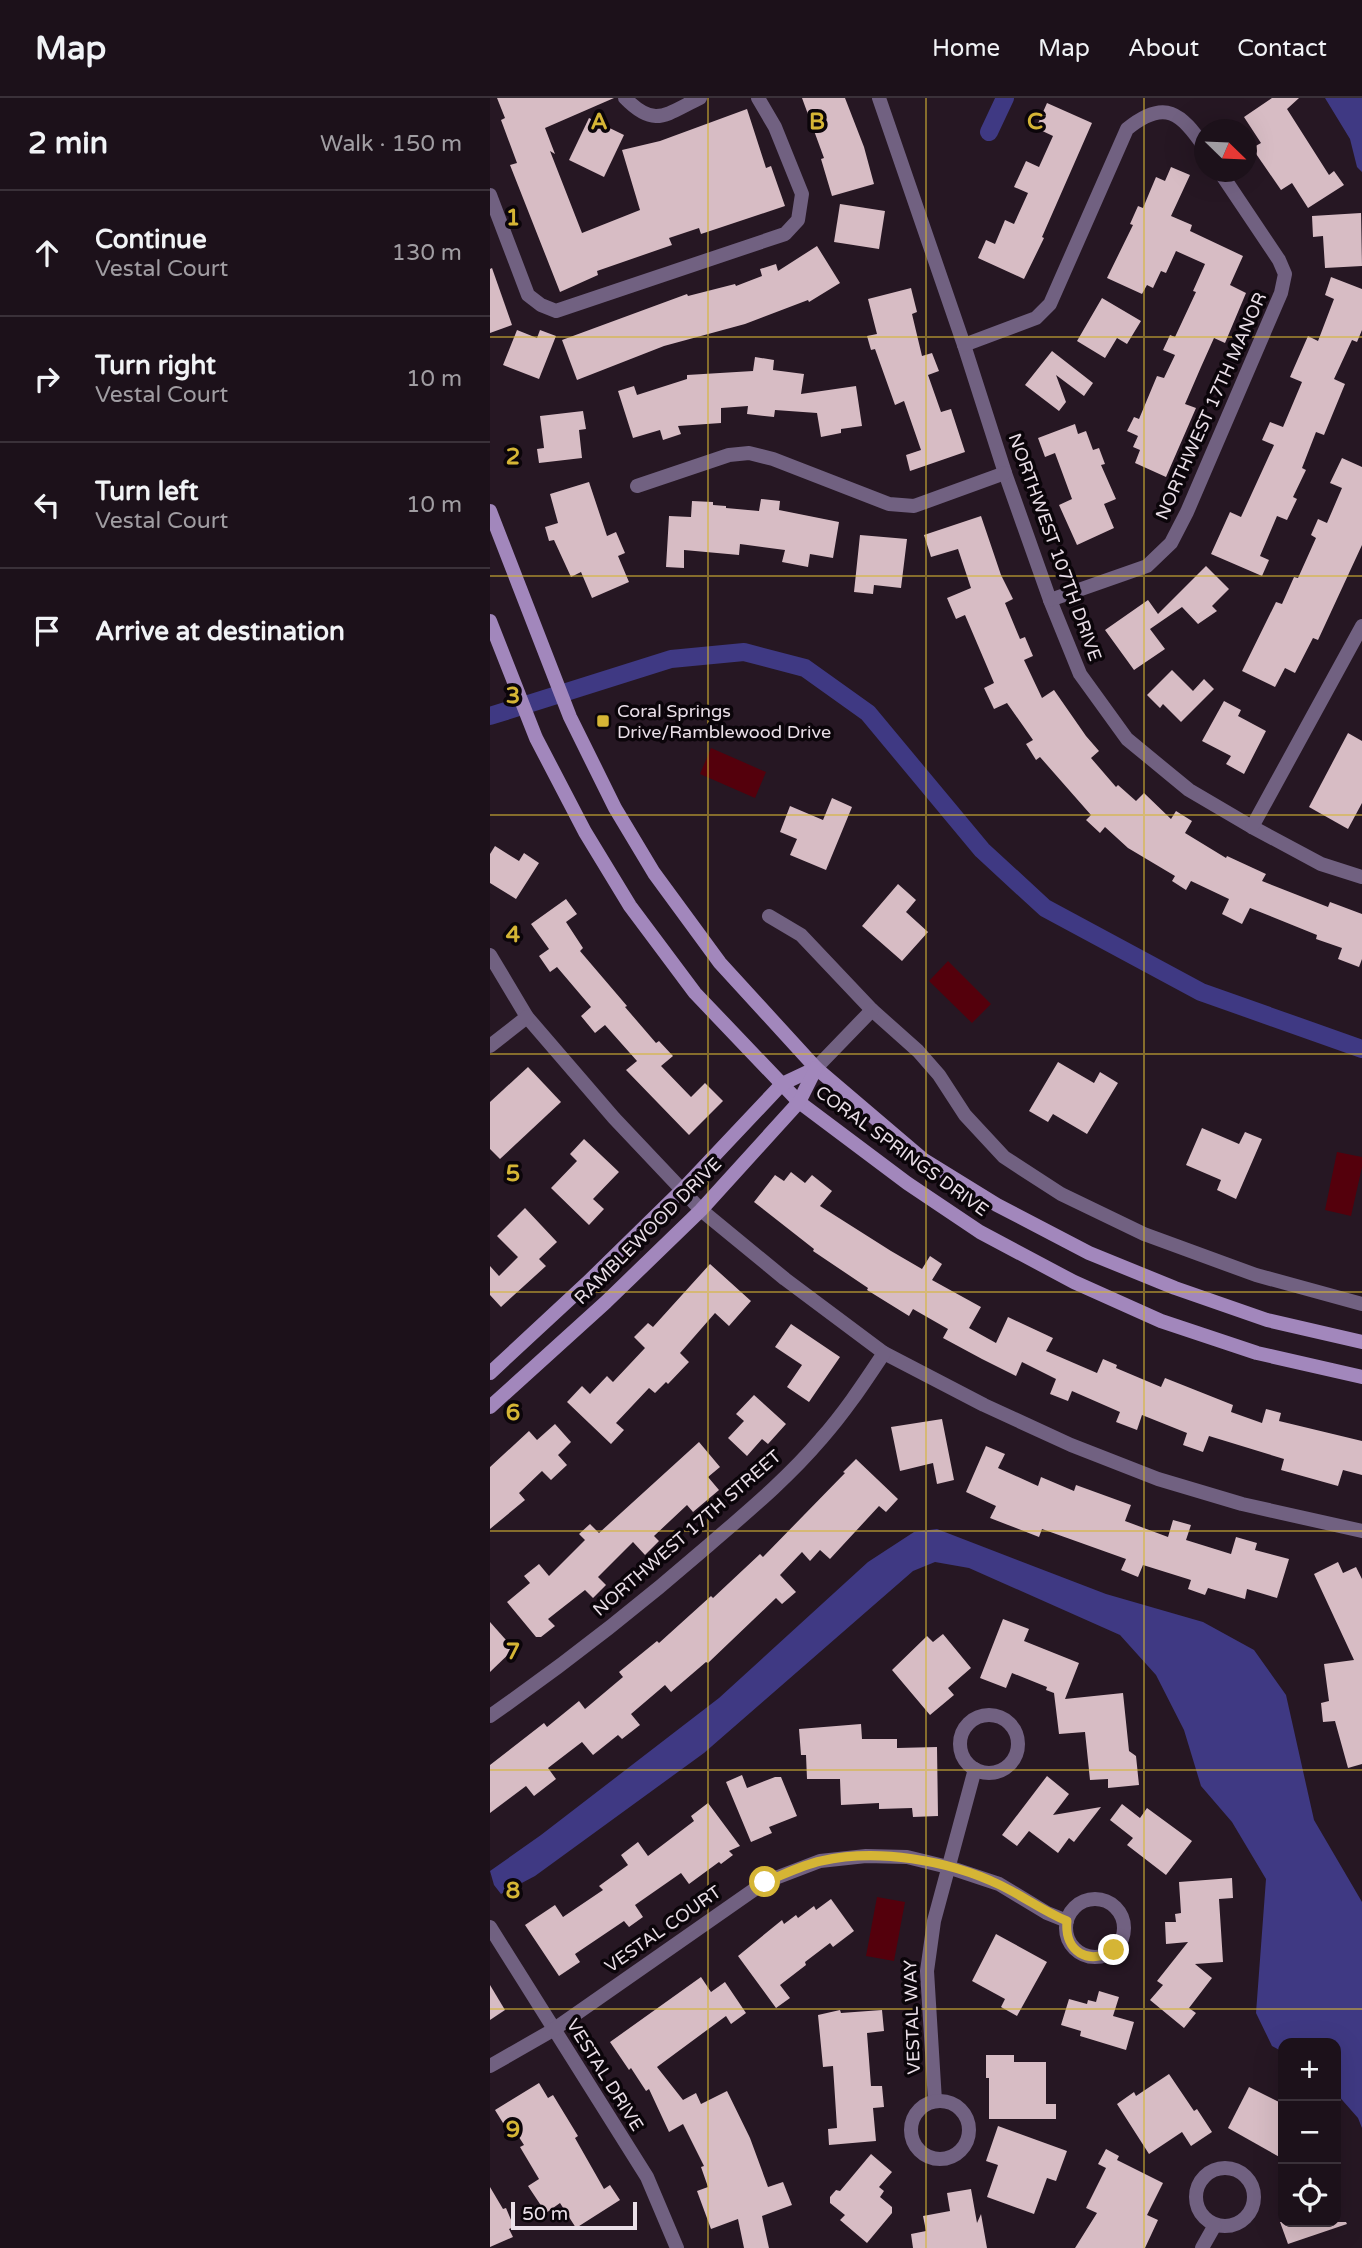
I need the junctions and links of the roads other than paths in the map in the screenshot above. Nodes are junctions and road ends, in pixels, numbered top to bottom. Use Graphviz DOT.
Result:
graph roads {
  1 [pos="625,98"];
  2 [pos="700,98"];
  3 [pos="758,98"];
  4 [pos="879,98"];
  5 [pos="1194,133"];
  6 [pos="1227,182"];
  7 [pos="490,195"];
  8 [pos="964,345"];
  9 [pos="1005,473"];
  10 [pos="637,485"];
  11 [pos="490,511"];
  12 [pos="1050,600"];
  13 [pos="490,621"];
  14 [pos="1362,626"];
  15 [pos="1252,827"];
  16 [pos="1362,877"];
  17 [pos="769,916"];
  18 [pos="490,955"];
  19 [pos="872,1010"];
  20 [pos="527,1017"];
  21 [pos="490,1046"];
  22 [pos="816,1068"];
  23 [pos="782,1084"];
  24 [pos="799,1102"];
  25 [pos="682,1190"];
  26 [pos="701,1210"];
  27 [pos="1362,1304"];
  28 [pos="1362,1342"];
  29 [pos="884,1353"];
  30 [pos="490,1373"];
  31 [pos="1362,1377"];
  32 [pos="490,1407"];
  33 [pos="1362,1531"];
  34 [pos="490,1716"];
  35 [pos="975,1769"];
  36 [pos="947,1867"];
  37 [pos="1067,1921"];
  38 [pos="490,1927"];
  39 [pos="553,2030"];
  40 [pos="490,2066"];
  41 [pos="935,2101"];
  42 [pos="1215,2225"];
  43 [pos="677,2248"];
  44 [pos="1202,2248"];
  1 -- 2 [label="street"];
  3 -- 7 [label="street"];
  4 -- 8 [label="street, NORTHWEST 107TH DRIVE"];
  5 -- 8 [label="street"];
  6 -- 12 [label="street, NORTHWEST 17TH MANOR"];
  8 -- 9 [label="street, NORTHWEST 107TH DRIVE"];
  9 -- 10 [label="street"];
  9 -- 12 [label="street, NORTHWEST 107TH DRIVE"];
  11 -- 22 [label="main road, CORAL SPRINGS DRIVE"];
  12 -- 15 [label="street, NORTHWEST 107TH DRIVE"];
  13 -- 23 [label="main road, CORAL SPRINGS DRIVE"];
  14 -- 15 [label="street"];
  15 -- 16 [label="street, NORTHWEST 107TH DRIVE"];
  17 -- 19 [label="street"];
  18 -- 20 [label="street"];
  19 -- 22 [label="street, RAMBLEWOOD DRIVE"];
  19 -- 27 [label="street"];
  20 -- 21 [label="street"];
  20 -- 25 [label="street"];
  22 -- 23 [label="main road, RAMBLEWOOD DRIVE"];
  22 -- 24 [label="main road, RAMBLEWOOD DRIVE"];
  22 -- 28 [label="main road, CORAL SPRINGS DRIVE"];
  23 -- 24 [label="main road, CORAL SPRINGS DRIVE"];
  23 -- 25 [label="main road, RAMBLEWOOD DRIVE"];
  24 -- 26 [label="main road, RAMBLEWOOD DRIVE"];
  24 -- 31 [label="main road, CORAL SPRINGS DRIVE"];
  25 -- 26 [label="street"];
  25 -- 30 [label="main road, RAMBLEWOOD DRIVE"];
  26 -- 29 [label="street"];
  26 -- 32 [label="main road, RAMBLEWOOD DRIVE"];
  29 -- 33 [label="street"];
  29 -- 34 [label="street, NORTHWEST 17TH STREET"];
  35 -- 35 [label="street"];
  35 -- 36 [label="street, VESTAL WAY"];
  36 -- 37 [label="street, VESTAL COURT"];
  36 -- 39 [label="street, VESTAL COURT"];
  36 -- 41 [label="street, VESTAL WAY"];
  37 -- 37 [label="street"];
  38 -- 39 [label="street, VESTAL DRIVE"];
  39 -- 40 [label="street, VESTAL COURT"];
  39 -- 43 [label="street, VESTAL DRIVE"];
  41 -- 41 [label="street"];
  42 -- 42 [label="street"];
  42 -- 44 [label="street"];
}
